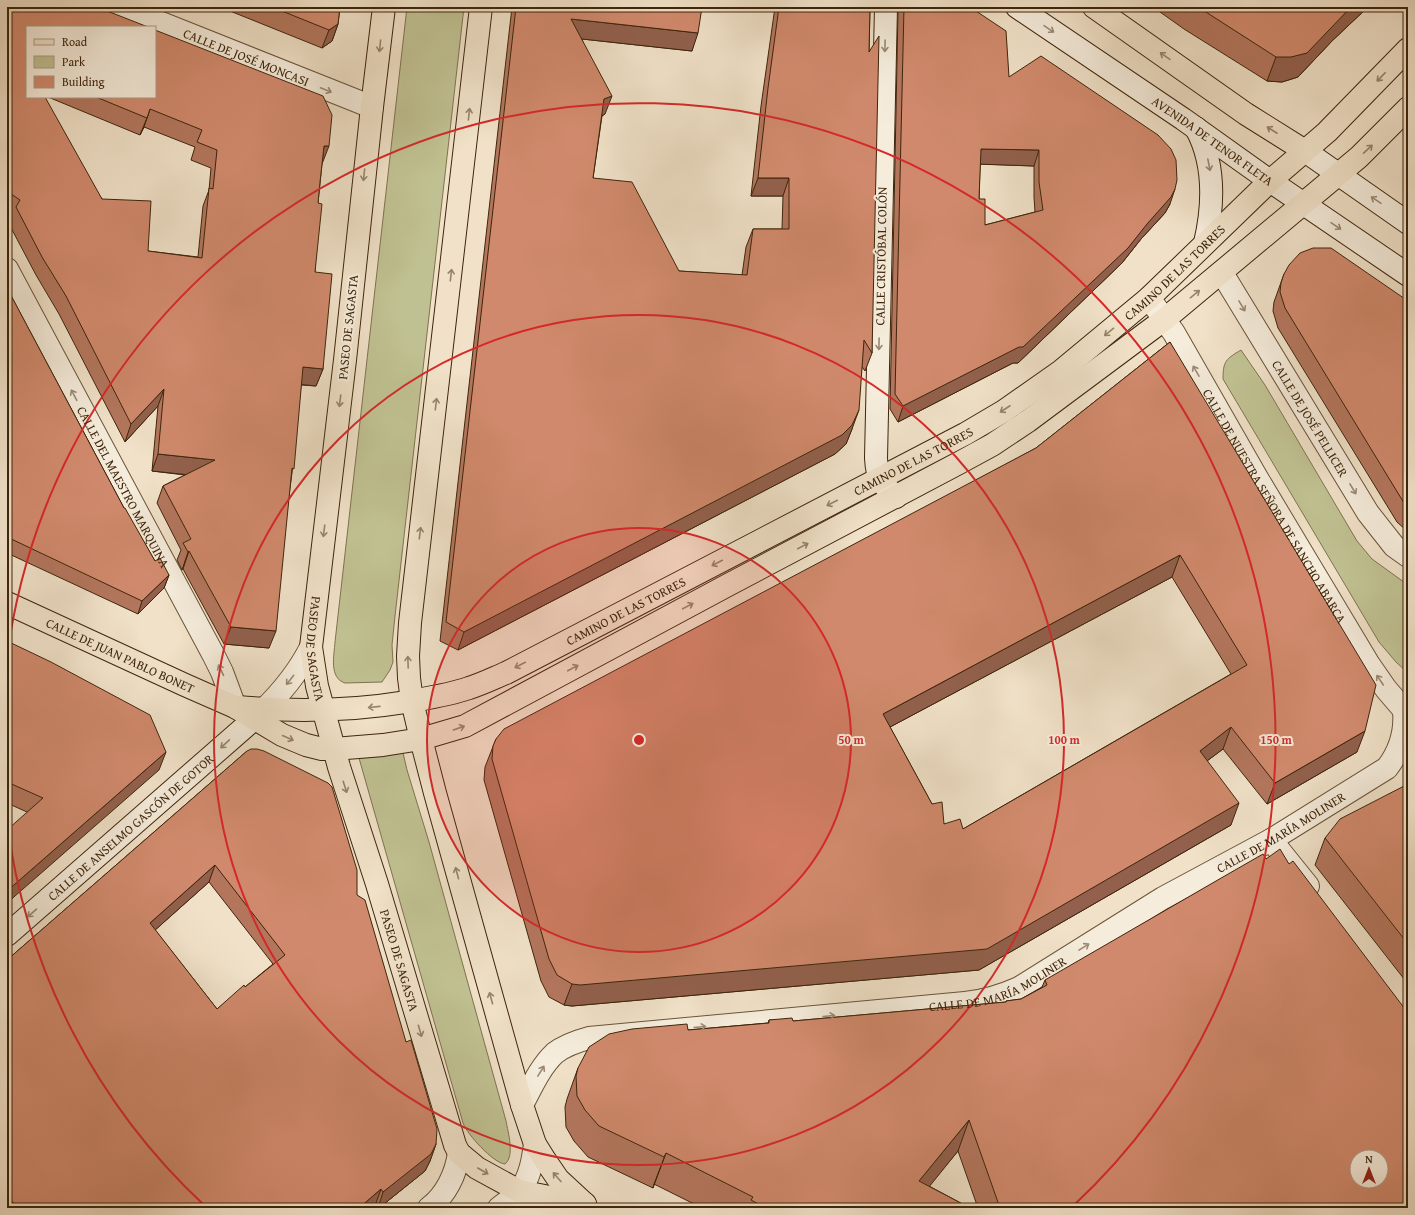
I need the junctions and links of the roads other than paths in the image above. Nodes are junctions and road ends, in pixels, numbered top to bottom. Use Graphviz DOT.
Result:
graph roads {
  1 [pos="121,7"];
  2 [pos="384,7"];
  3 [pos="481,7"];
  4 [pos="886,7"];
  5 [pos="1017,7"];
  6 [pos="1094,7"];
  7 [pos="1408,49"];
  8 [pos="372,107"];
  9 [pos="1408,108"];
  10 [pos="1196,128"];
  11 [pos="1304,151"];
  12 [pos="1338,175"];
  13 [pos="1270,181"];
  14 [pos="1304,204"];
  15 [pos="1408,223"];
  16 [pos="1205,243"];
  17 [pos="7,269"];
  18 [pos="1222,273"];
  19 [pos="1408,275"];
  20 [pos="1149,298"];
  21 [pos="1165,319"];
  22 [pos="879,479"];
  23 [pos="896,497"];
  24 [pos="1408,556"];
  25 [pos="7,603"];
  26 [pos="311,647"];
  27 [pos="412,701"];
  28 [pos="235,706"];
  29 [pos="323,710"];
  30 [pos="1406,711"];
  31 [pos="260,714"];
  32 [pos="421,739"];
  33 [pos="334,750"];
  34 [pos="1271,840"];
  35 [pos="1319,901"];
  36 [pos="7,935"];
  37 [pos="522,1105"];
  38 [pos="535,1144"];
  39 [pos="459,1153"];
  40 [pos="519,1191"];
  41 [pos="588,1206"];
  42 [pos="429,1208"];
  43 [pos="499,1208"];
  1 -- 8 [label="street, CALLE DE JOSÉ MONCASI, one-way"];
  2 -- 8 [label="main road, PASEO DE SAGASTA, one-way"];
  27 -- 3 [label="main road, one-way"];
  4 -- 22 [label="street, CALLE CRISTÓBAL COLÓN, one-way"];
  5 -- 10 [label="street, AVENIDA DE TENOR FLETA, one-way"];
  11 -- 6 [label="main road, one-way"];
  7 -- 11 [label="main road, CAMINO DE LAS TORRES, one-way"];
  8 -- 26 [label="main road, PASEO DE SAGASTA, one-way"];
  12 -- 9 [label="main road, CAMINO DE LAS TORRES, one-way"];
  10 -- 13 [label="street, AVENIDA DE TENOR FLETA"];
  10 -- 16 [label="street, one-way"];
  11 -- 12 [label="street"];
  11 -- 13 [label="main road, CAMINO DE LAS TORRES"];
  12 -- 14 [label="main road, CAMINO DE LAS TORRES"];
  15 -- 12 [label="street, one-way"];
  13 -- 14 [label="street, AVENIDA DE TENOR FLETA"];
  13 -- 16 [label="main road, CAMINO DE LAS TORRES"];
  14 -- 18 [label="main road, CAMINO DE LAS TORRES"];
  14 -- 19 [label="street, AVENIDA DE TENOR FLETA, one-way"];
  16 -- 20 [label="main road, CAMINO DE LAS TORRES"];
  28 -- 17 [label="street, CALLE DEL MAESTRO MARQUINA, one-way"];
  21 -- 18 [label="main road, CAMINO DE LAS TORRES, one-way"];
  18 -- 24 [label="street, CALLE DE JOSÉ PELLICER, one-way"];
  20 -- 21 [label="street, CALLE DE NUESTRA SEÑORA DE SANCHO ABARCA"];
  20 -- 22 [label="main road, CAMINO DE LAS TORRES, one-way"];
  21 -- 23 [label="main road, CAMINO DE LAS TORRES"];
  30 -- 21 [label="street, CALLE DE NUESTRA SEÑORA DE SANCHO ABARCA, one-way"];
  22 -- 23 [label="street"];
  22 -- 27 [label="main road, CAMINO DE LAS TORRES, one-way"];
  32 -- 23 [label="main road, CAMINO DE LAS TORRES, one-way"];
  25 -- 28 [label="main road, CALLE DE JUAN PABLO BONET"];
  26 -- 29 [label="main road, PASEO DE SAGASTA"];
  26 -- 31 [label="street, CALLE DE ANSELMO GASCÓN DE GOTOR, one-way"];
  27 -- 29 [label="main road, CAMINO DE LAS TORRES, one-way"];
  27 -- 32 [label="main road"];
  28 -- 31 [label="main road, CALLE DE JUAN PABLO BONET"];
  29 -- 31 [label="main road"];
  29 -- 33 [label="main road, PASEO DE SAGASTA"];
  30 -- 34 [label="street, CALLE DE MARÍA MOLINER"];
  31 -- 33 [label="main road, CALLE DE JUAN PABLO BONET, one-way"];
  31 -- 36 [label="street, CALLE DE ANSELMO GASCÓN DE GOTOR, one-way"];
  32 -- 33 [label="main road, CAMINO DE LAS TORRES"];
  37 -- 32 [label="main road, one-way"];
  33 -- 39 [label="main road, PASEO DE SAGASTA, one-way"];
  34 -- 35 [label="street"];
  37 -- 34 [label="street, CALLE DE MARÍA MOLINER, one-way"];
  37 -- 38 [label="main road"];
  38 -- 40 [label="street"];
  41 -- 38 [label="main road, one-way"];
  39 -- 40 [label="main road, PASEO DE SAGASTA, one-way"];
  39 -- 42 [label="street"];
  40 -- 41 [label="main road, PASEO DE SAGASTA"];
  40 -- 43 [label="street"];
}
